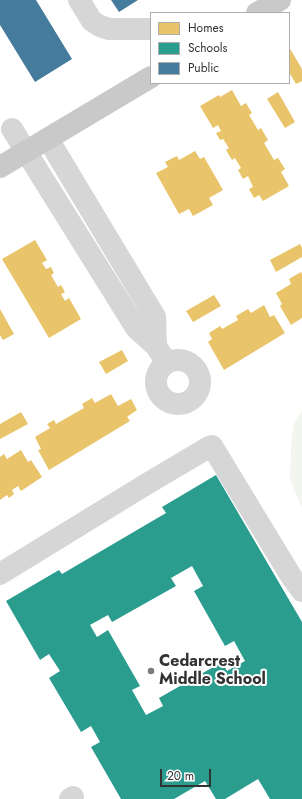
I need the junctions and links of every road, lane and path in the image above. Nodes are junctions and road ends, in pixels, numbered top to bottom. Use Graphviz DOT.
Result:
graph roads {
  1 [pos="79,0"];
  2 [pos="280,0"];
  3 [pos="259,12"];
  4 [pos="150,29"];
  5 [pos="150,78"];
  6 [pos="12,128"];
  7 [pos="48,138"];
  8 [pos="26,152"];
  9 [pos="0,167"];
  10 [pos="155,317"];
  11 [pos="136,328"];
  12 [pos="0,574"];
  13 [pos="302,591"];
  1 -- 4 [label="lane"];
  2 -- 3 [label="main road"];
  5 -- 7 [label="main road"];
  6 -- 8 [label="lane"];
  7 -- 8 [label="main road"];
  7 -- 10 [label="lane"];
  8 -- 9 [label="main road"];
  8 -- 11 [label="lane"];
  10 -- 11 [label="lane"];
  10 -- 11 [label="lane"];
  12 -- 13 [label="lane"];
}
